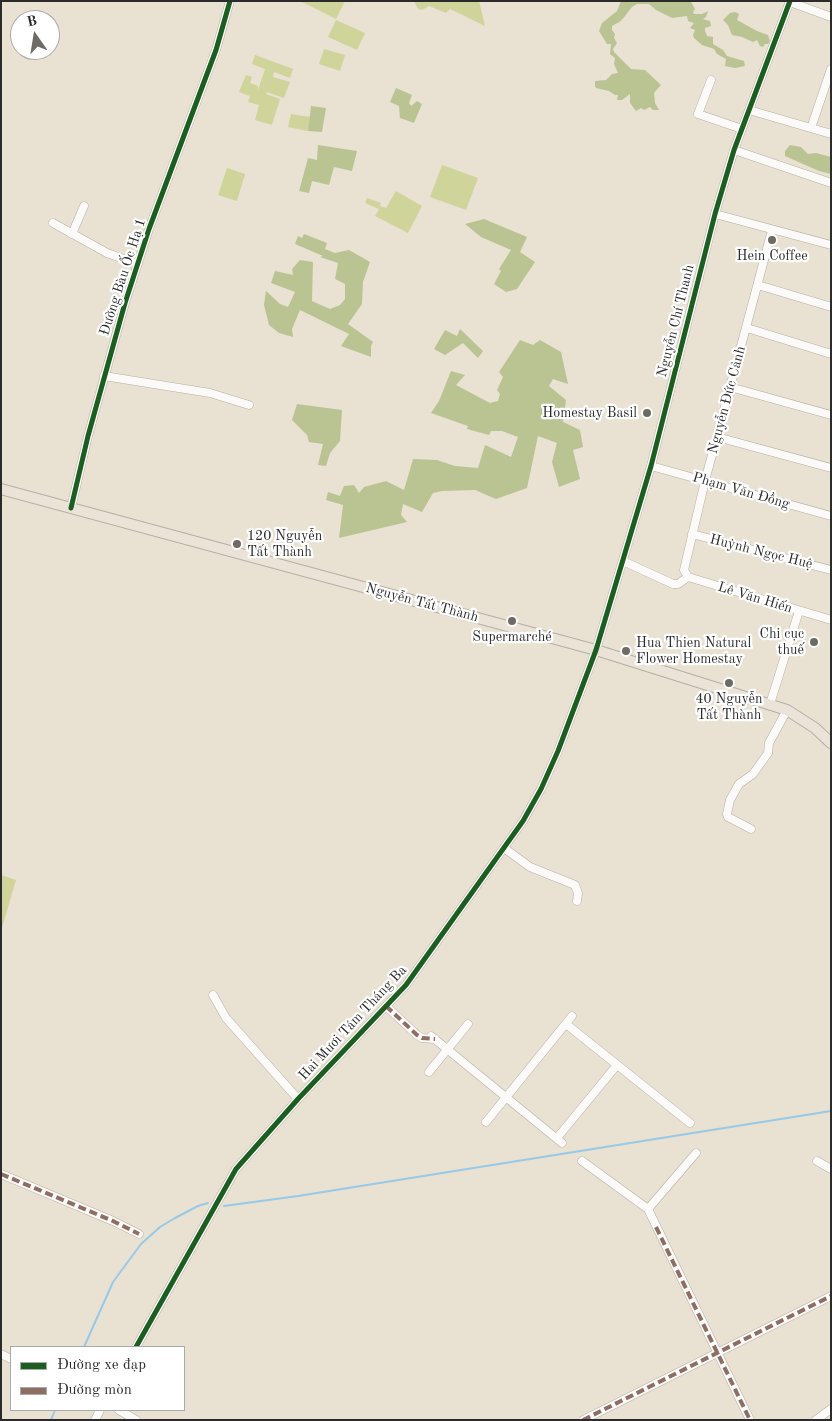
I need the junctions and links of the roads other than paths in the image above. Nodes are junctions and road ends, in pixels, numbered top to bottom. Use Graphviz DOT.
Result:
graph roads {
  1 [pos="230,1"];
  2 [pos="790,2"];
  3 [pos="831,17"];
  4 [pos="831,70"];
  5 [pos="711,80"];
  6 [pos="829,80"];
  7 [pos="749,110"];
  8 [pos="811,128"];
  9 [pos="742,129"];
  10 [pos="831,134"];
  11 [pos="734,150"];
  12 [pos="831,183"];
  13 [pos="84,206"];
  14 [pos="715,214"];
  15 [pos="52,223"];
  16 [pos="772,230"];
  17 [pos="72,234"];
  18 [pos="831,245"];
  19 [pos="138,264"];
  20 [pos="758,285"];
  21 [pos="831,307"];
  22 [pos="747,328"];
  23 [pos="831,354"];
  24 [pos="104,376"];
  25 [pos="730,387"];
  26 [pos="249,405"];
  27 [pos="831,415"];
  28 [pos="717,437"];
  29 [pos="651,466"];
  30 [pos="831,468"];
  31 [pos="705,481"];
  32 [pos="1,488"];
  33 [pos="71,508"];
  34 [pos="831,516"];
  35 [pos="692,534"];
  36 [pos="623,561"];
  37 [pos="831,570"];
  38 [pos="686,574"];
  39 [pos="800,611"];
  40 [pos="831,620"];
  41 [pos="596,650"];
  42 [pos="770,704"];
  43 [pos="787,710"];
  44 [pos="831,743"];
  45 [pos="751,829"];
  46 [pos="504,848"];
  47 [pos="577,902"];
  48 [pos="213,995"];
  49 [pos="386,1006"];
  50 [pos="572,1016"];
  51 [pos="468,1024"];
  52 [pos="566,1024"];
  53 [pos="448,1049"];
  54 [pos="617,1065"];
  55 [pos="428,1072"];
  56 [pos="506,1097"];
  57 [pos="298,1099"];
  58 [pos="486,1122"];
  59 [pos="690,1124"];
  60 [pos="696,1152"];
  61 [pos="582,1161"];
  62 [pos="817,1161"];
  63 [pos="831,1169"];
  64 [pos="1,1174"];
  65 [pos="648,1209"];
  66 [pos="139,1234"];
  67 [pos="831,1296"];
  68 [pos="137,1346"];
  69 [pos="718,1352"];
  70 [pos="831,1409"];
  71 [pos="121,1411"];
  72 [pos="136,1420"];
  73 [pos="583,1420"];
  74 [pos="750,1420"];
  75 [pos="816,1420"];
  1 -- 19 [label="street, Đường Bàu Ốc Hạ 1"];
  2 -- 3 [label="street"];
  2 -- 7 [label="street, Nguyễn Chí Thanh"];
  4 -- 6 [label="street"];
  5 -- 9 [label="street"];
  6 -- 8 [label="street"];
  7 -- 8 [label="street"];
  7 -- 9 [label="street, Nguyễn Chí Thanh"];
  8 -- 10 [label="street"];
  9 -- 11 [label="street, Nguyễn Chí Thanh"];
  11 -- 12 [label="street"];
  11 -- 14 [label="street, Nguyễn Chí Thanh"];
  13 -- 17 [label="street"];
  14 -- 16 [label="street"];
  14 -- 29 [label="street, Nguyễn Chí Thanh"];
  15 -- 17 [label="street"];
  16 -- 18 [label="street"];
  16 -- 20 [label="street, Nguyễn Đức Cảnh"];
  17 -- 19 [label="street"];
  19 -- 24 [label="street, Đường Bàu Ốc Hạ 1"];
  20 -- 21 [label="street"];
  20 -- 22 [label="street, Nguyễn Đức Cảnh"];
  22 -- 23 [label="street"];
  22 -- 25 [label="street, Nguyễn Đức Cảnh"];
  24 -- 26 [label="street"];
  24 -- 33 [label="street, Đường Bàu Ốc Hạ 1"];
  25 -- 27 [label="street"];
  25 -- 28 [label="street, Nguyễn Đức Cảnh"];
  28 -- 30 [label="street"];
  28 -- 31 [label="street, Nguyễn Đức Cảnh"];
  29 -- 31 [label="street, Phạm Văn Đồng"];
  29 -- 36 [label="street, Nguyễn Chí Thanh"];
  31 -- 34 [label="street, Phạm Văn Đồng"];
  31 -- 35 [label="street, Nguyễn Đức Cảnh"];
  32 -- 33 [label="main road, Nguyễn Tất Thành"];
  33 -- 41 [label="main road, Nguyễn Tất Thành"];
  35 -- 37 [label="street, Huỳnh Ngọc Huệ"];
  35 -- 38 [label="street, Nguyễn Đức Cảnh"];
  36 -- 38 [label="street"];
  36 -- 41 [label="street, Nguyễn Chí Thanh"];
  38 -- 39 [label="street, Lê Văn Hiến"];
  39 -- 40 [label="street, Lê Văn Hiến"];
  39 -- 42 [label="street"];
  41 -- 42 [label="main road, Nguyễn Tất Thành"];
  41 -- 46 [label="street, Hai Mươi Tám Tháng Ba"];
  42 -- 43 [label="main road, Nguyễn Tất Thành"];
  43 -- 44 [label="main road, Nguyễn Tất Thành"];
  43 -- 45 [label="street"];
  46 -- 47 [label="street"];
  46 -- 49 [label="street, Hai Mươi Tám Tháng Ba"];
  48 -- 57 [label="street"];
  49 -- 53 [label="street"];
  49 -- 57 [label="street, Hai Mươi Tám Tháng Ba"];
  50 -- 52 [label="street"];
  51 -- 53 [label="street"];
  52 -- 54 [label="street"];
  52 -- 56 [label="street"];
  53 -- 55 [label="street"];
  53 -- 56 [label="street"];
  54 -- 56 [label="street"];
  54 -- 59 [label="street"];
  56 -- 58 [label="street"];
  57 -- 68 [label="street, Hai Mươi Tám Tháng Ba"];
  60 -- 65 [label="street"];
  61 -- 65 [label="street"];
  62 -- 63 [label="street"];
  64 -- 66 [label="street"];
  65 -- 69 [label="street"];
  67 -- 69 [label="street"];
  69 -- 73 [label="street"];
  69 -- 74 [label="street"];
  70 -- 75 [label="street"];
  71 -- 72 [label="street"];
}
